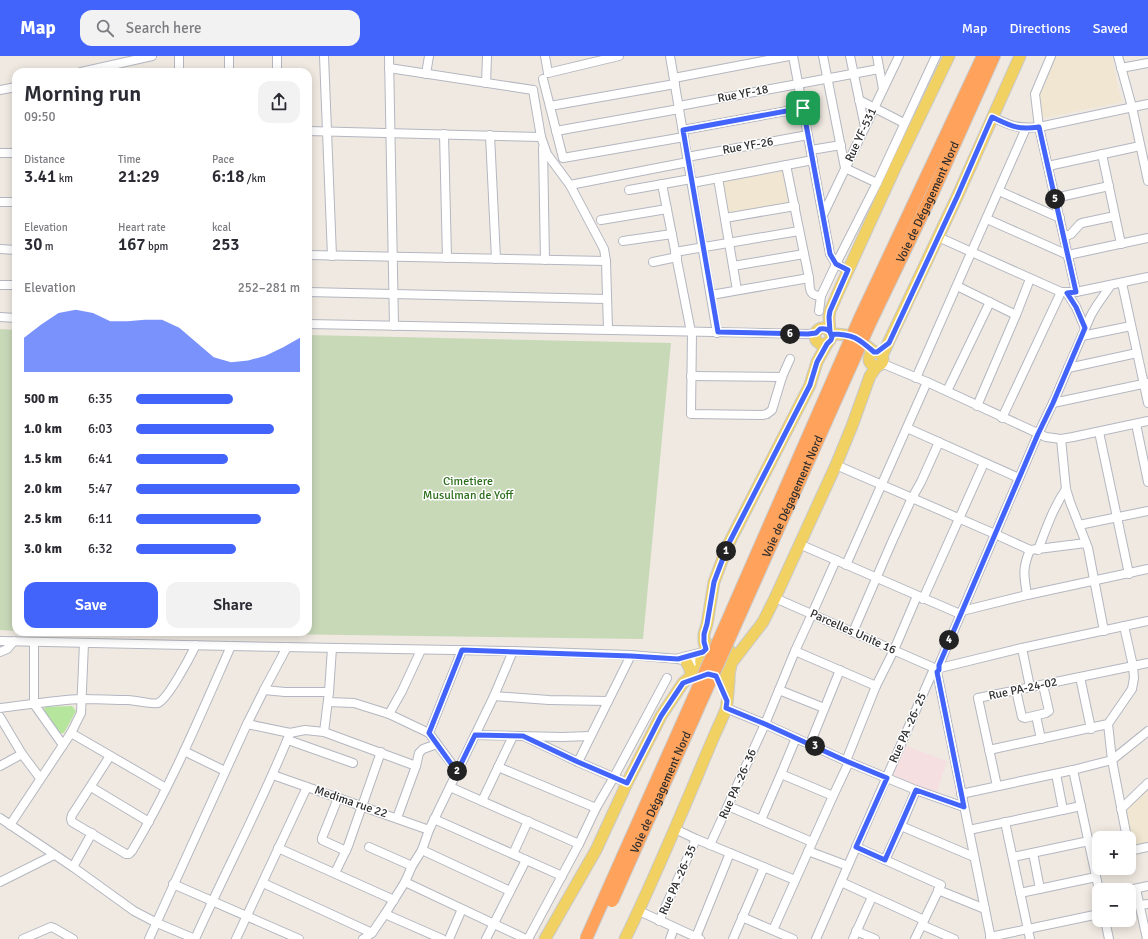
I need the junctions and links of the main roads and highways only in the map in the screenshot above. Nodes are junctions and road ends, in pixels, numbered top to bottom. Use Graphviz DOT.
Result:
graph roads {
  1 [pos="950,56"];
  2 [pos="983,56"];
  3 [pos="994,56"];
  4 [pos="1020,56"];
  5 [pos="865,321"];
  6 [pos="822,337"];
  7 [pos="876,358"];
  8 [pos="750,638"];
  9 [pos="708,649"];
  10 [pos="728,650"];
  11 [pos="682,660"];
  12 [pos="731,665"];
  13 [pos="707,670"];
  14 [pos="687,679"];
  15 [pos="726,705"];
  16 [pos="545,939"];
  17 [pos="586,939"];
  18 [pos="595,939"];
  19 [pos="625,939"];
  1 -- 6 [label="main road"];
  2 -- 5 [label="highway, Voie de Dégagement Nord"];
  3 -- 5 [label="highway, Voie de Dégagement Nord"];
  4 -- 7 [label="main road"];
  5 -- 17 [label="highway, Voie de Dégagement Nord, bridge"];
  5 -- 18 [label="highway, Voie de Dégagement Nord, bridge"];
  6 -- 7 [label="main road"];
  6 -- 9 [label="main road"];
  7 -- 8 [label="main road"];
  8 -- 10 [label="main road"];
  8 -- 12 [label="main road"];
  9 -- 10 [label="main road"];
  9 -- 13 [label="main road"];
  10 -- 12 [label="main road"];
  11 -- 14 [label="main road"];
  12 -- 13 [label="main road"];
  12 -- 15 [label="main road"];
  13 -- 14 [label="main road"];
  13 -- 15 [label="main road"];
  14 -- 16 [label="main road"];
  15 -- 19 [label="main road"];
}
